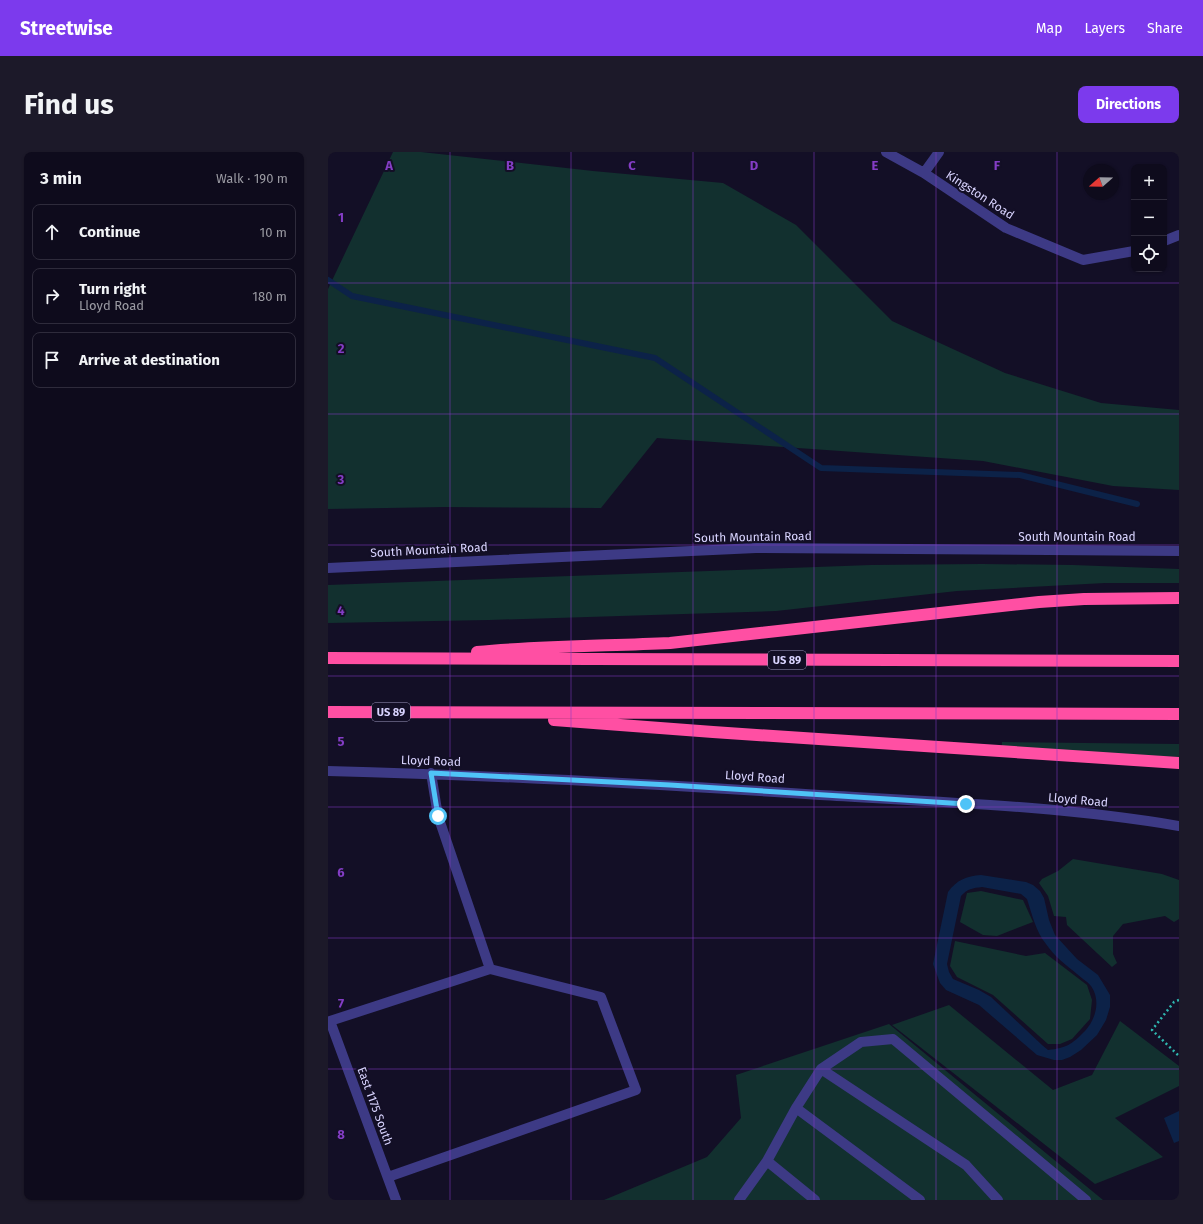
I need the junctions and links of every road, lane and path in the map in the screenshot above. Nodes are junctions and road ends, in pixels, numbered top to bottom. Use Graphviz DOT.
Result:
graph roads {
  1 [pos="886,152"];
  2 [pos="939,152"];
  3 [pos="924,173"];
  4 [pos="1179,236"];
  5 [pos="1167,240"];
  6 [pos="1131,252"];
  7 [pos="1179,551"];
  8 [pos="328,568"];
  9 [pos="1179,598"];
  10 [pos="328,658"];
  11 [pos="396,658"];
  12 [pos="1179,661"];
  13 [pos="328,712"];
  14 [pos="455,713"];
  15 [pos="1179,714"];
  16 [pos="1179,763"];
  17 [pos="328,771"];
  18 [pos="431,773"];
  19 [pos="1179,826"];
  20 [pos="490,969"];
  21 [pos="1179,1000"];
  22 [pos="1179,1056"];
  23 [pos="821,1069"];
  24 [pos="796,1108"];
  25 [pos="768,1161"];
  26 [pos="388,1177"];
  27 [pos="396,1200"];
  28 [pos="739,1200"];
  29 [pos="815,1200"];
  30 [pos="920,1200"];
  31 [pos="998,1200"];
  32 [pos="1086,1200"];
  1 -- 3 [label="street, Kingston Road"];
  2 -- 3 [label="street"];
  3 -- 6 [label="street, Kingston Road"];
  4 -- 5 [label="street"];
  7 -- 8 [label="street, South Mountain Road"];
  9 -- 11 [label="highway"];
  10 -- 11 [label="highway, US 89"];
  11 -- 12 [label="highway, US 89"];
  13 -- 14 [label="highway, US 89"];
  14 -- 15 [label="highway, US 89"];
  14 -- 16 [label="highway"];
  17 -- 18 [label="street, Lloyd Road"];
  18 -- 19 [label="street, Lloyd Road"];
  18 -- 20 [label="street"];
  20 -- 26 [label="street, East 1175 South"];
  20 -- 26 [label="street"];
  21 -- 22 [label="path"];
  23 -- 24 [label="street"];
  23 -- 31 [label="street"];
  23 -- 32 [label="street"];
  24 -- 25 [label="street"];
  24 -- 30 [label="street"];
  25 -- 28 [label="street"];
  25 -- 29 [label="street"];
  26 -- 27 [label="street, East 1175 South"];
}
